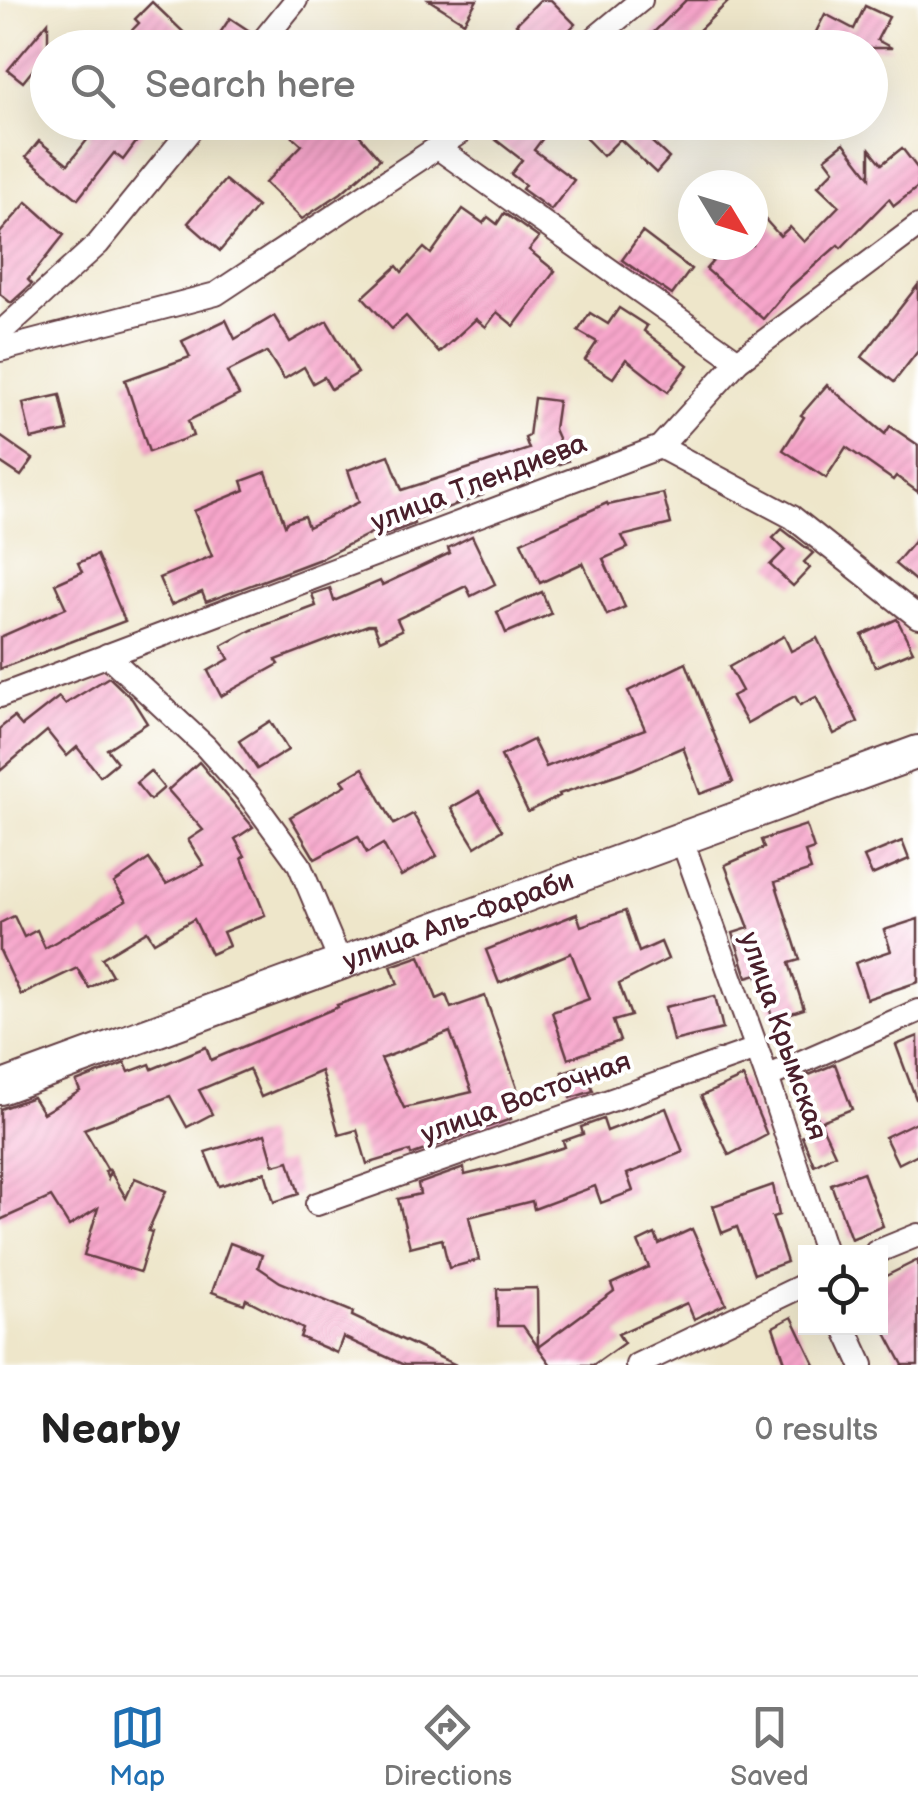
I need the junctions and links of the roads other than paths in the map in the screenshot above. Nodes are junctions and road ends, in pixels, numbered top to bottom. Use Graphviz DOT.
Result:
graph roads {
  1 [pos="296,0"];
  2 [pos="642,0"];
  3 [pos="272,30"];
  4 [pos="605,30"];
  5 [pos="182,140"];
  6 [pos="450,140"];
  7 [pos="438,148"];
  8 [pos="918,226"];
  9 [pos="0,333"];
  10 [pos="0,350"];
  11 [pos="738,361"];
  12 [pos="660,447"];
  13 [pos="918,617"];
  14 [pos="107,655"];
  15 [pos="0,696"];
  16 [pos="918,752"];
  17 [pos="682,840"];
  18 [pos="342,964"];
  19 [pos="918,1012"];
  20 [pos="756,1048"];
  21 [pos="767,1078"];
  22 [pos="0,1088"];
  23 [pos="317,1204"];
  24 [pos="918,1235"];
  25 [pos="823,1245"];
  26 [pos="888,1247"];
  27 [pos="798,1288"];
  28 [pos="848,1335"];
  29 [pos="636,1365"];
  30 [pos="862,1365"];
  1 -- 3 [label="street"];
  2 -- 4 [label="street"];
  5 -- 9 [label="street"];
  6 -- 7 [label="street"];
  7 -- 10 [label="street"];
  7 -- 11 [label="street"];
  8 -- 11 [label="street, улица Тлендиева"];
  11 -- 12 [label="street, улица Тлендиева"];
  12 -- 13 [label="street"];
  12 -- 14 [label="street, улица Тлендиева"];
  14 -- 15 [label="street, улица Тлендиева"];
  14 -- 18 [label="street"];
  16 -- 17 [label="main road, улица Аль-Фараби"];
  17 -- 18 [label="main road, улица Аль-Фараби"];
  17 -- 20 [label="street, улица Крымская"];
  18 -- 22 [label="main road, улица Аль-Фараби"];
  19 -- 21 [label="street"];
  20 -- 21 [label="street, улица Крымская"];
  20 -- 23 [label="street, улица Восточная"];
  21 -- 25 [label="street, улица Крымская"];
  24 -- 26 [label="street"];
  27 -- 29 [label="street"];
  28 -- 30 [label="street"];
}
